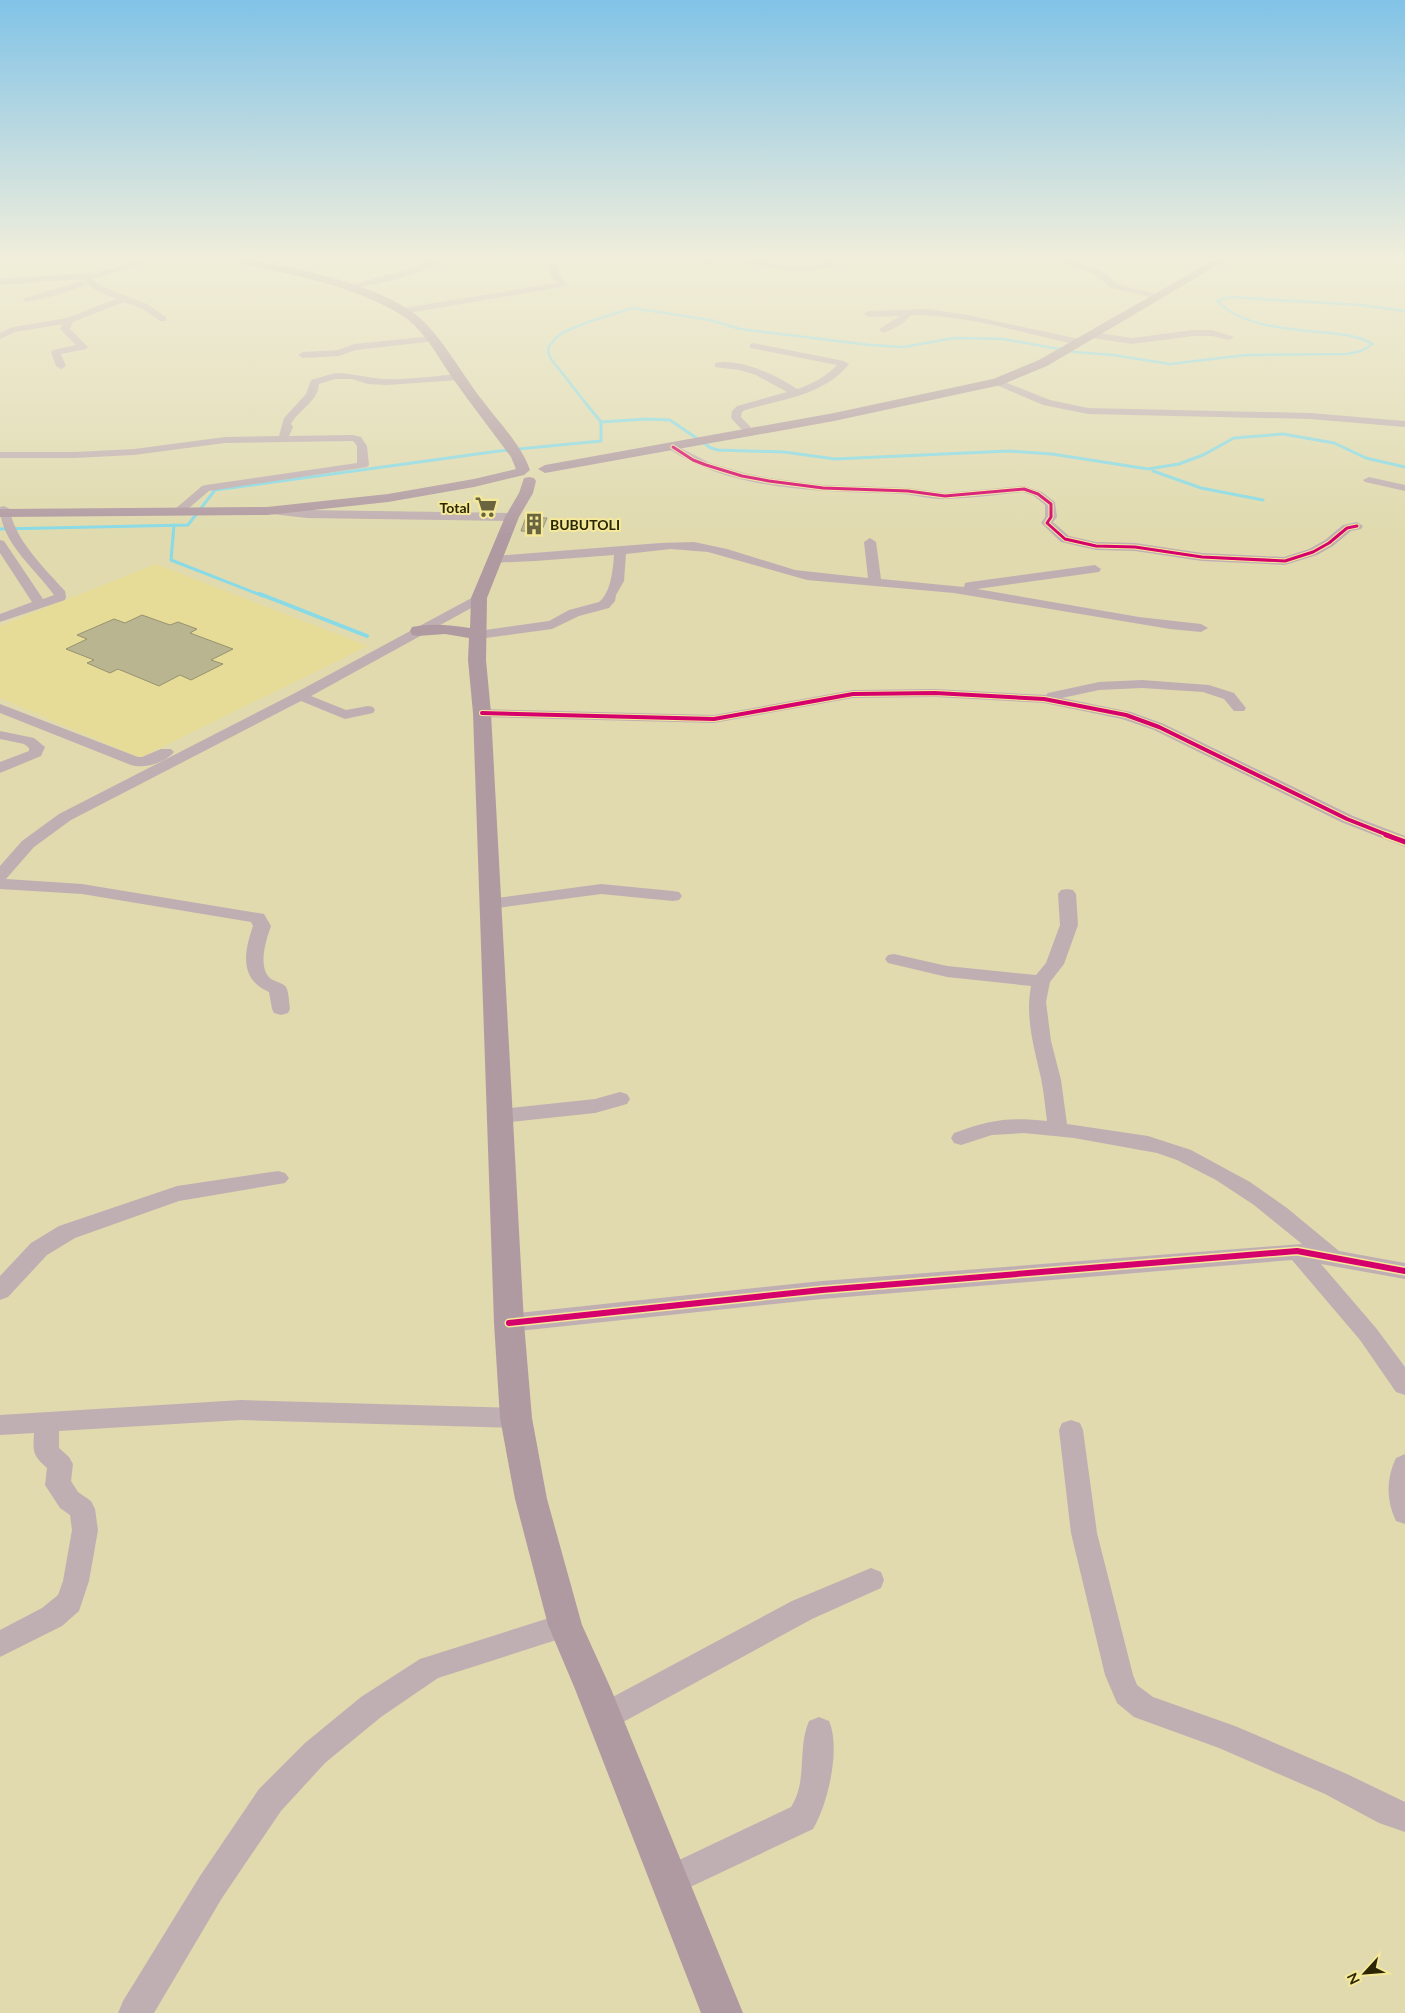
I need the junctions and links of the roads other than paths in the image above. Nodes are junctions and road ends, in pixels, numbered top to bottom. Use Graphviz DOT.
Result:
graph roads {
  1 [pos="68,350"];
  2 [pos="347,350"];
  3 [pos="440,350"];
  4 [pos="773,350"];
  5 [pos="1065,350"];
  6 [pos="303,354"];
  7 [pos="718,365"];
  8 [pos="61,366"];
  9 [pos="458,377"];
  10 [pos="997,382"];
  11 [pos="796,393"];
  12 [pos="1405,424"];
  13 [pos="751,433"];
  14 [pos="283,438"];
  15 [pos="673,447"];
  16 [pos="0,455"];
  17 [pos="533,477"];
  18 [pos="1369,480"];
  19 [pos="1405,488"];
  20 [pos="373,507"];
  21 [pos="179,511"];
  22 [pos="512,517"];
  23 [pos="5,519"];
  24 [pos="1357,526"];
  25 [pos="870,542"];
  26 [pos="0,544"];
  27 [pos="620,550"];
  28 [pos="494,560"];
  29 [pos="1094,569"];
  30 [pos="875,582"];
  31 [pos="954,589"];
  32 [pos="479,598"];
  33 [pos="40,604"];
  34 [pos="0,618"];
  35 [pos="1201,628"];
  36 [pos="418,631"];
  37 [pos="478,635"];
  38 [pos="300,696"];
  39 [pos="1044,699"];
  40 [pos="0,708"];
  41 [pos="1239,708"];
  42 [pos="368,710"];
  43 [pos="482,713"];
  44 [pos="257,718"];
  45 [pos="0,735"];
  46 [pos="0,768"];
  47 [pos="1405,842"];
  48 [pos="0,876"];
  49 [pos="0,884"];
  50 [pos="1067,894"];
  51 [pos="673,896"];
  52 [pos="490,904"];
  53 [pos="894,959"];
  54 [pos="1041,981"];
  55 [pos="281,1009"];
  56 [pos="620,1098"];
  57 [pos="501,1116"];
  58 [pos="1058,1130"];
  59 [pos="961,1138"];
  60 [pos="278,1178"];
  61 [pos="1297,1251"];
  62 [pos="1332,1257"];
  63 [pos="1405,1270"];
  64 [pos="0,1291"];
  65 [pos="509,1323"];
  66 [pos="1405,1385"];
  67 [pos="516,1418"];
  68 [pos="47,1422"];
  69 [pos="0,1425"];
  70 [pos="1071,1430"];
  71 [pos="1405,1465"];
  72 [pos="1405,1513"];
  73 [pos="871,1580"];
  74 [pos="565,1625"];
  75 [pos="0,1644"];
  76 [pos="604,1716"];
  77 [pos="819,1731"];
  78 [pos="1405,1817"];
  79 [pos="669,1881"];
  80 [pos="135,2013"];
  81 [pos="722,2013"];
  1 -- 8 [label="street"];
  2 -- 6 [label="street"];
  3 -- 9 [label="main road"];
  4 -- 11 [label="street"];
  5 -- 10 [label="main road"];
  7 -- 11 [label="street"];
  9 -- 14 [label="street"];
  9 -- 17 [label="main road"];
  10 -- 12 [label="street"];
  10 -- 13 [label="main road"];
  11 -- 13 [label="street"];
  13 -- 15 [label="main road"];
  14 -- 16 [label="street"];
  14 -- 21 [label="street"];
  15 -- 17 [label="main road"];
  15 -- 24 [label="street"];
  17 -- 20 [label="main road"];
  17 -- 22 [label="main road"];
  18 -- 19 [label="street"];
  20 -- 21 [label="main road"];
  20 -- 22 [label="street"];
  21 -- 23 [label="main road"];
  21 -- 23 [label="main road"];
  22 -- 28 [label="main road"];
  23 -- 33 [label="street"];
  25 -- 30 [label="street"];
  26 -- 33 [label="street"];
  27 -- 28 [label="street"];
  27 -- 30 [label="street"];
  27 -- 37 [label="street"];
  28 -- 32 [label="main road"];
  29 -- 31 [label="street"];
  30 -- 31 [label="street"];
  31 -- 35 [label="street"];
  32 -- 36 [label="street"];
  32 -- 37 [label="main road"];
  33 -- 34 [label="street"];
  36 -- 37 [label="main road"];
  36 -- 38 [label="street"];
  37 -- 43 [label="main road"];
  38 -- 42 [label="street"];
  38 -- 44 [label="street"];
  39 -- 41 [label="street"];
  39 -- 43 [label="street"];
  39 -- 47 [label="street"];
  40 -- 44 [label="street"];
  43 -- 52 [label="main road"];
  44 -- 48 [label="street"];
  45 -- 46 [label="street"];
  49 -- 55 [label="street"];
  50 -- 54 [label="street"];
  51 -- 52 [label="street"];
  52 -- 57 [label="main road"];
  53 -- 54 [label="street"];
  54 -- 58 [label="street"];
  56 -- 57 [label="street"];
  57 -- 65 [label="main road"];
  58 -- 59 [label="street"];
  58 -- 62 [label="street"];
  60 -- 64 [label="street"];
  61 -- 62 [label="street"];
  61 -- 65 [label="street"];
  61 -- 66 [label="street"];
  62 -- 63 [label="street"];
  65 -- 67 [label="main road"];
  67 -- 68 [label="street"];
  67 -- 74 [label="main road"];
  68 -- 69 [label="street"];
  68 -- 75 [label="street"];
  70 -- 78 [label="street"];
  71 -- 72 [label="street"];
  73 -- 76 [label="street"];
  74 -- 76 [label="main road"];
  74 -- 80 [label="street"];
  76 -- 79 [label="main road"];
  77 -- 79 [label="street"];
  79 -- 81 [label="main road"];
}
